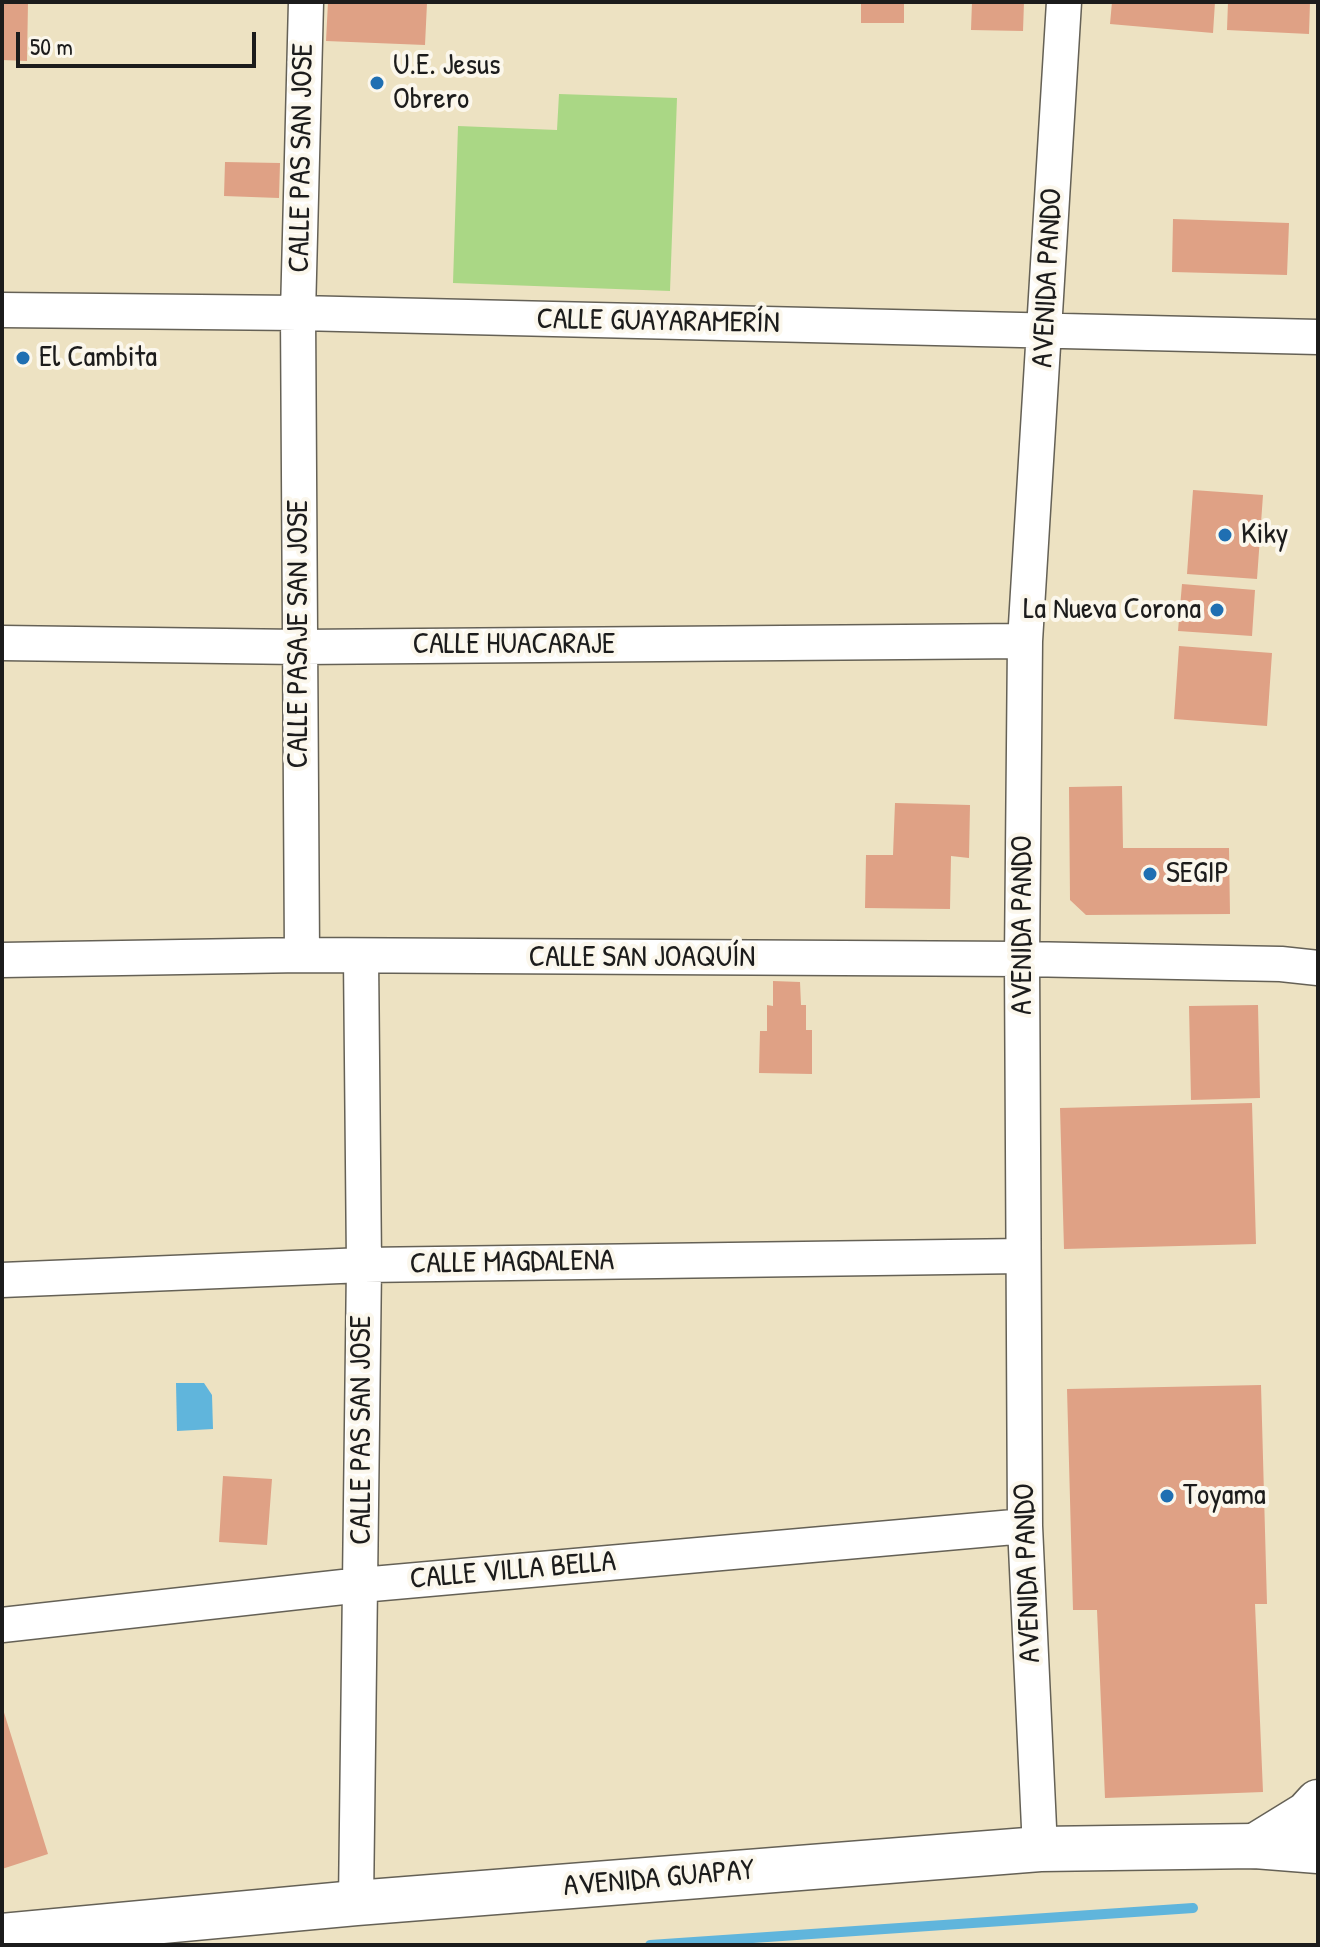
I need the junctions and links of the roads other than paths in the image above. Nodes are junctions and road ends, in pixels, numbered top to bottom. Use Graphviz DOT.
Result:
graph roads {
  1 [pos="306,2"];
  2 [pos="1064,2"];
  3 [pos="2,310"];
  4 [pos="298,313"];
  5 [pos="1045,330"];
  6 [pos="1317,338"];
  7 [pos="1025,641"];
  8 [pos="2,643"];
  9 [pos="299,647"];
  10 [pos="1318,946"];
  11 [pos="302,955"];
  12 [pos="361,957"];
  13 [pos="1022,959"];
  14 [pos="2,960"];
  15 [pos="1281,964"];
  16 [pos="1318,968"];
  17 [pos="1023,1256"];
  18 [pos="364,1265"];
  19 [pos="2,1280"];
  20 [pos="1025,1526"];
  21 [pos="361,1585"];
  22 [pos="2,1625"];
  23 [pos="1318,1802"];
  24 [pos="1255,1846"];
  25 [pos="1040,1849"];
  26 [pos="1318,1851"];
  27 [pos="356,1903"];
  28 [pos="2,1936"];
  1 -- 4 [label="street, CALLE PAS SAN JOSE"];
  2 -- 5 [label="street, AVENIDA PANDO"];
  3 -- 4 [label="street, CALLE GUAYARAMERÍN"];
  4 -- 5 [label="street, CALLE GUAYARAMERÍN"];
  4 -- 9 [label="street, CALLE PASAJE SAN JOSE"];
  5 -- 6 [label="street, CALLE GUAYARAMERÍN"];
  5 -- 7 [label="street, AVENIDA PANDO"];
  7 -- 9 [label="street, CALLE HUACARAJE"];
  7 -- 13 [label="street, AVENIDA PANDO"];
  8 -- 9 [label="street, CALLE HUACARAJE"];
  9 -- 11 [label="street, CALLE PASAJE SAN JOSE"];
  10 -- 15 [label="street, CALLE SAN JOAQUÍN"];
  11 -- 12 [label="street, CALLE SAN JOAQUÍN"];
  11 -- 14 [label="street, CALLE SAN JOAQUÍN"];
  12 -- 13 [label="street, CALLE SAN JOAQUÍN"];
  12 -- 18 [label="street, CALLE PAS SAN JOSE"];
  13 -- 15 [label="street, CALLE SAN JOAQUÍN"];
  13 -- 17 [label="street, AVENIDA PANDO"];
  15 -- 16 [label="street, CALLE SAN JOAQUÍN"];
  17 -- 18 [label="street, CALLE MAGDALENA"];
  17 -- 20 [label="street, AVENIDA PANDO"];
  18 -- 19 [label="street, CALLE MAGDALENA"];
  18 -- 21 [label="street, CALLE PAS SAN JOSE"];
  20 -- 21 [label="street, CALLE VILLA BELLA"];
  20 -- 25 [label="street, AVENIDA PANDO"];
  21 -- 22 [label="street, CALLE VILLA BELLA"];
  21 -- 27 [label="street, CALLE PAS SAN JOSE"];
  23 -- 24 [label="main road"];
  24 -- 25 [label="main road, AVENIDA GUAPAY"];
  24 -- 26 [label="main road, AVENIDA GUAPAY"];
  25 -- 27 [label="main road, AVENIDA GUAPAY"];
  27 -- 28 [label="main road, AVENIDA GUAPAY"];
}
